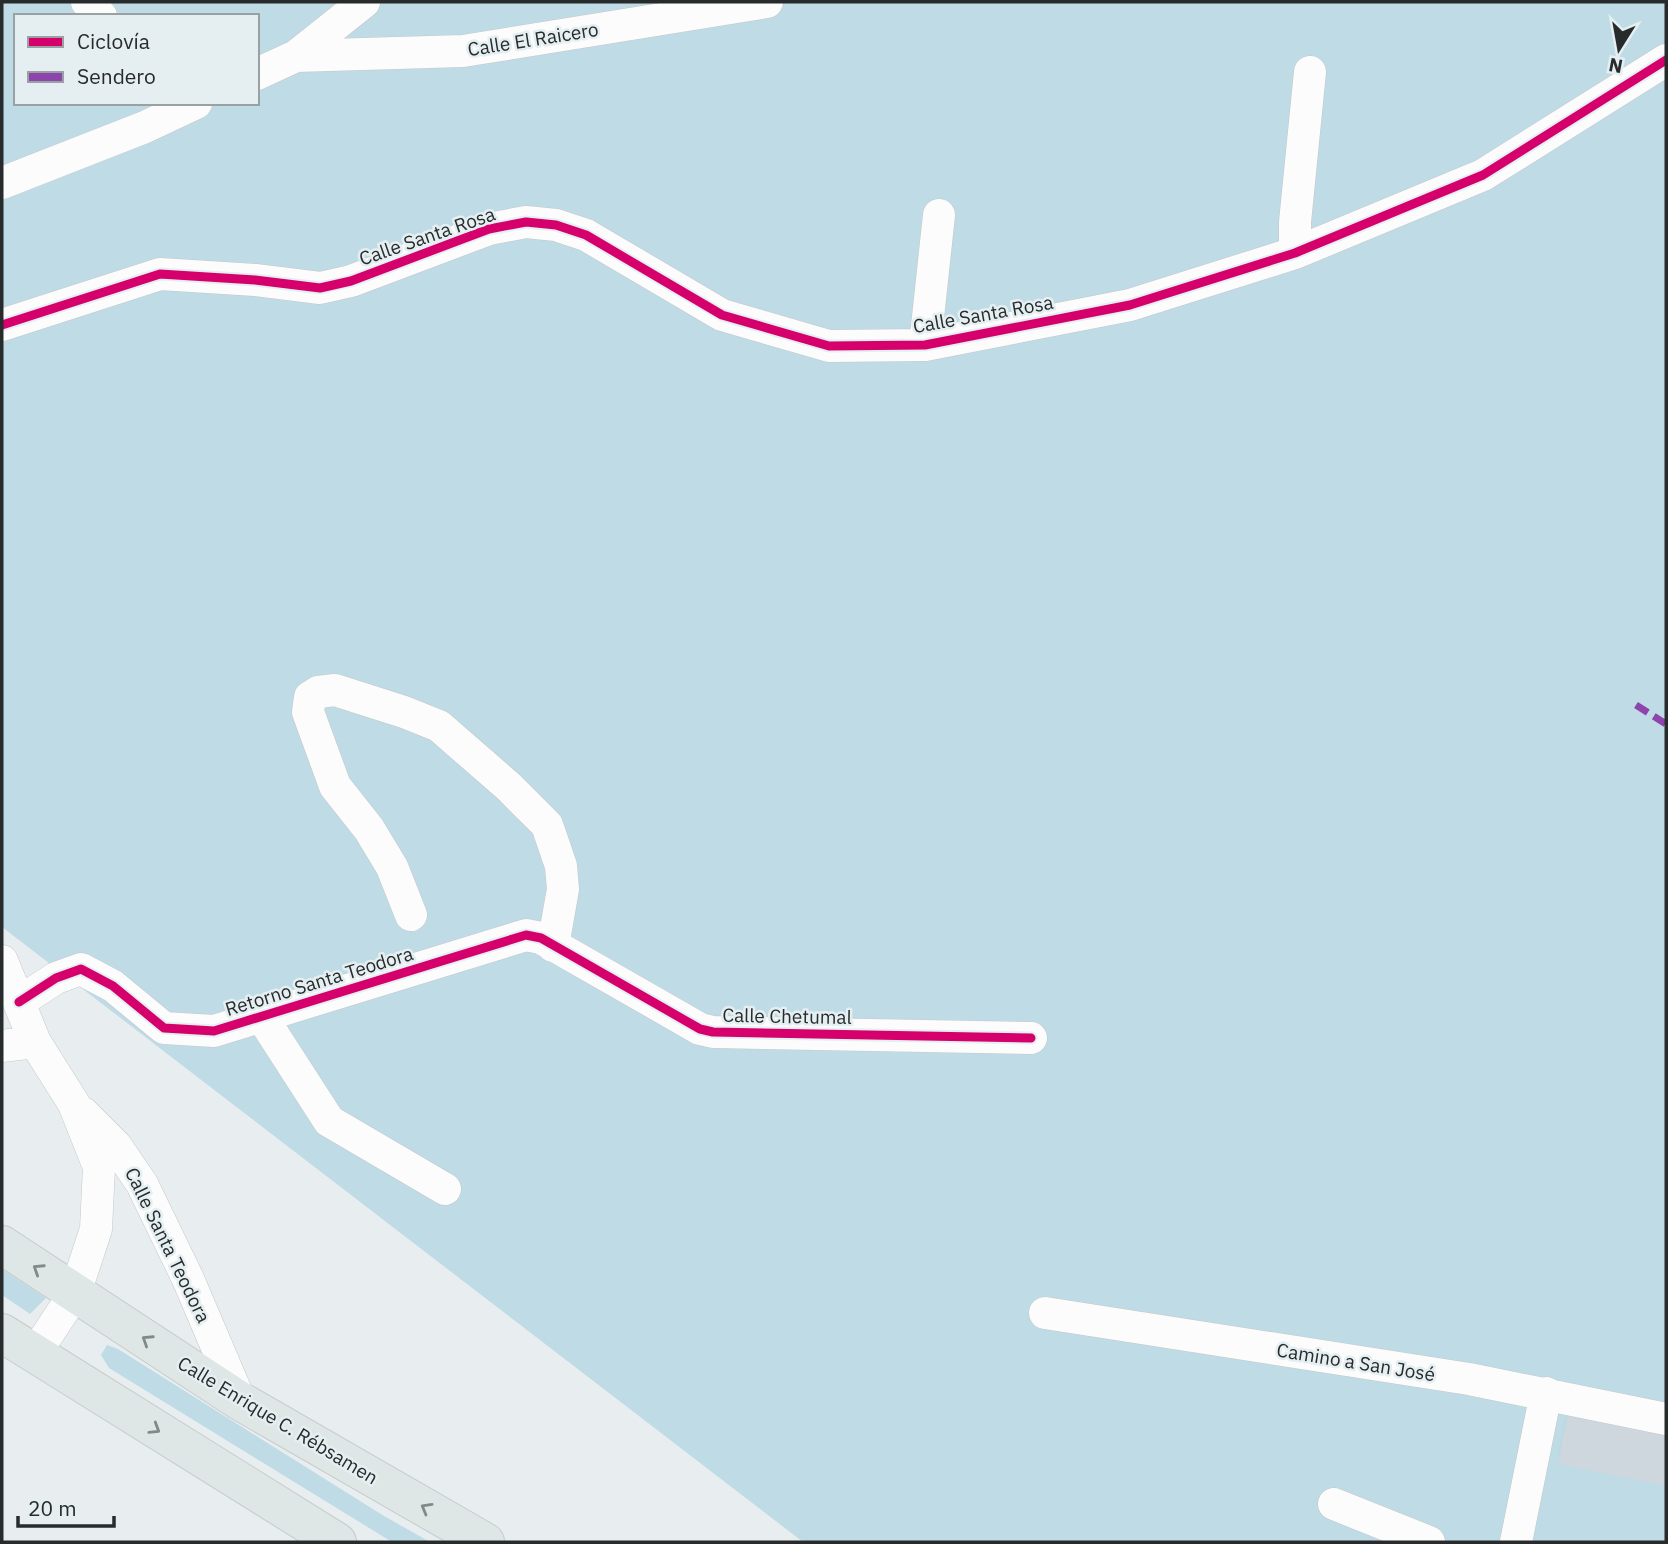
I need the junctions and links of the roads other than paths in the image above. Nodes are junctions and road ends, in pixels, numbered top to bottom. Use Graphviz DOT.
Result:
graph roads {
  1 [pos="364,2"];
  2 [pos="747,3"];
  3 [pos="296,56"];
  4 [pos="1666,60"];
  5 [pos="1310,72"];
  6 [pos="259,73"];
  7 [pos="186,105"];
  8 [pos="141,115"];
  9 [pos="2,183"];
  10 [pos="939,215"];
  11 [pos="1295,253"];
  12 [pos="2,325"];
  13 [pos="925,345"];
  14 [pos="411,915"];
  15 [pos="540,940"];
  16 [pos="2,961"];
  17 [pos="19,1002"];
  18 [pos="262,1017"];
  19 [pos="1031,1038"];
  20 [pos="35,1042"];
  21 [pos="2,1046"];
  22 [pos="74,1104"];
  23 [pos="446,1189"];
  24 [pos="2,1245"];
  25 [pos="75,1293"];
  26 [pos="1045,1313"];
  27 [pos="2,1334"];
  28 [pos="34,1354"];
  29 [pos="1546,1393"];
  30 [pos="240,1401"];
  31 [pos="1666,1419"];
  32 [pos="1334,1504"];
  33 [pos="337,1542"];
  34 [pos="485,1542"];
  35 [pos="1429,1542"];
  36 [pos="1516,1542"];
  1 -- 3 [label="street"];
  2 -- 3 [label="street, Calle El Raicero"];
  3 -- 6 [label="street"];
  4 -- 11 [label="street, Calle Santa Rosa"];
  5 -- 11 [label="street"];
  7 -- 8 [label="street"];
  8 -- 9 [label="street"];
  10 -- 13 [label="street"];
  11 -- 13 [label="street, Calle Santa Rosa"];
  12 -- 13 [label="street, Calle Santa Rosa"];
  14 -- 15 [label="street"];
  15 -- 18 [label="street, Retorno Santa Teodora"];
  15 -- 19 [label="street, Calle Chetumal"];
  16 -- 17 [label="street, Calle Santa Teodora"];
  17 -- 18 [label="street, Retorno Santa Teodora"];
  17 -- 20 [label="street, Calle Santa Teodora"];
  18 -- 23 [label="street"];
  20 -- 21 [label="street"];
  20 -- 22 [label="street, Calle Santa Teodora"];
  22 -- 25 [label="street, Calle Santa Teodora"];
  22 -- 30 [label="street, Calle Santa Teodora"];
  25 -- 24 [label="main road, Calle Enrique C. Rébsamen, one-way"];
  25 -- 28 [label="street, Calle Santa Teodora"];
  30 -- 25 [label="main road, Calle Enrique C. Rébsamen, one-way"];
  26 -- 29 [label="street, Camino a San José"];
  27 -- 28 [label="main road"];
  28 -- 33 [label="main road, one-way"];
  29 -- 31 [label="street, Camino a San José"];
  29 -- 36 [label="street"];
  34 -- 30 [label="main road, Calle Enrique C. Rébsamen, one-way"];
  32 -- 35 [label="street"];
}
